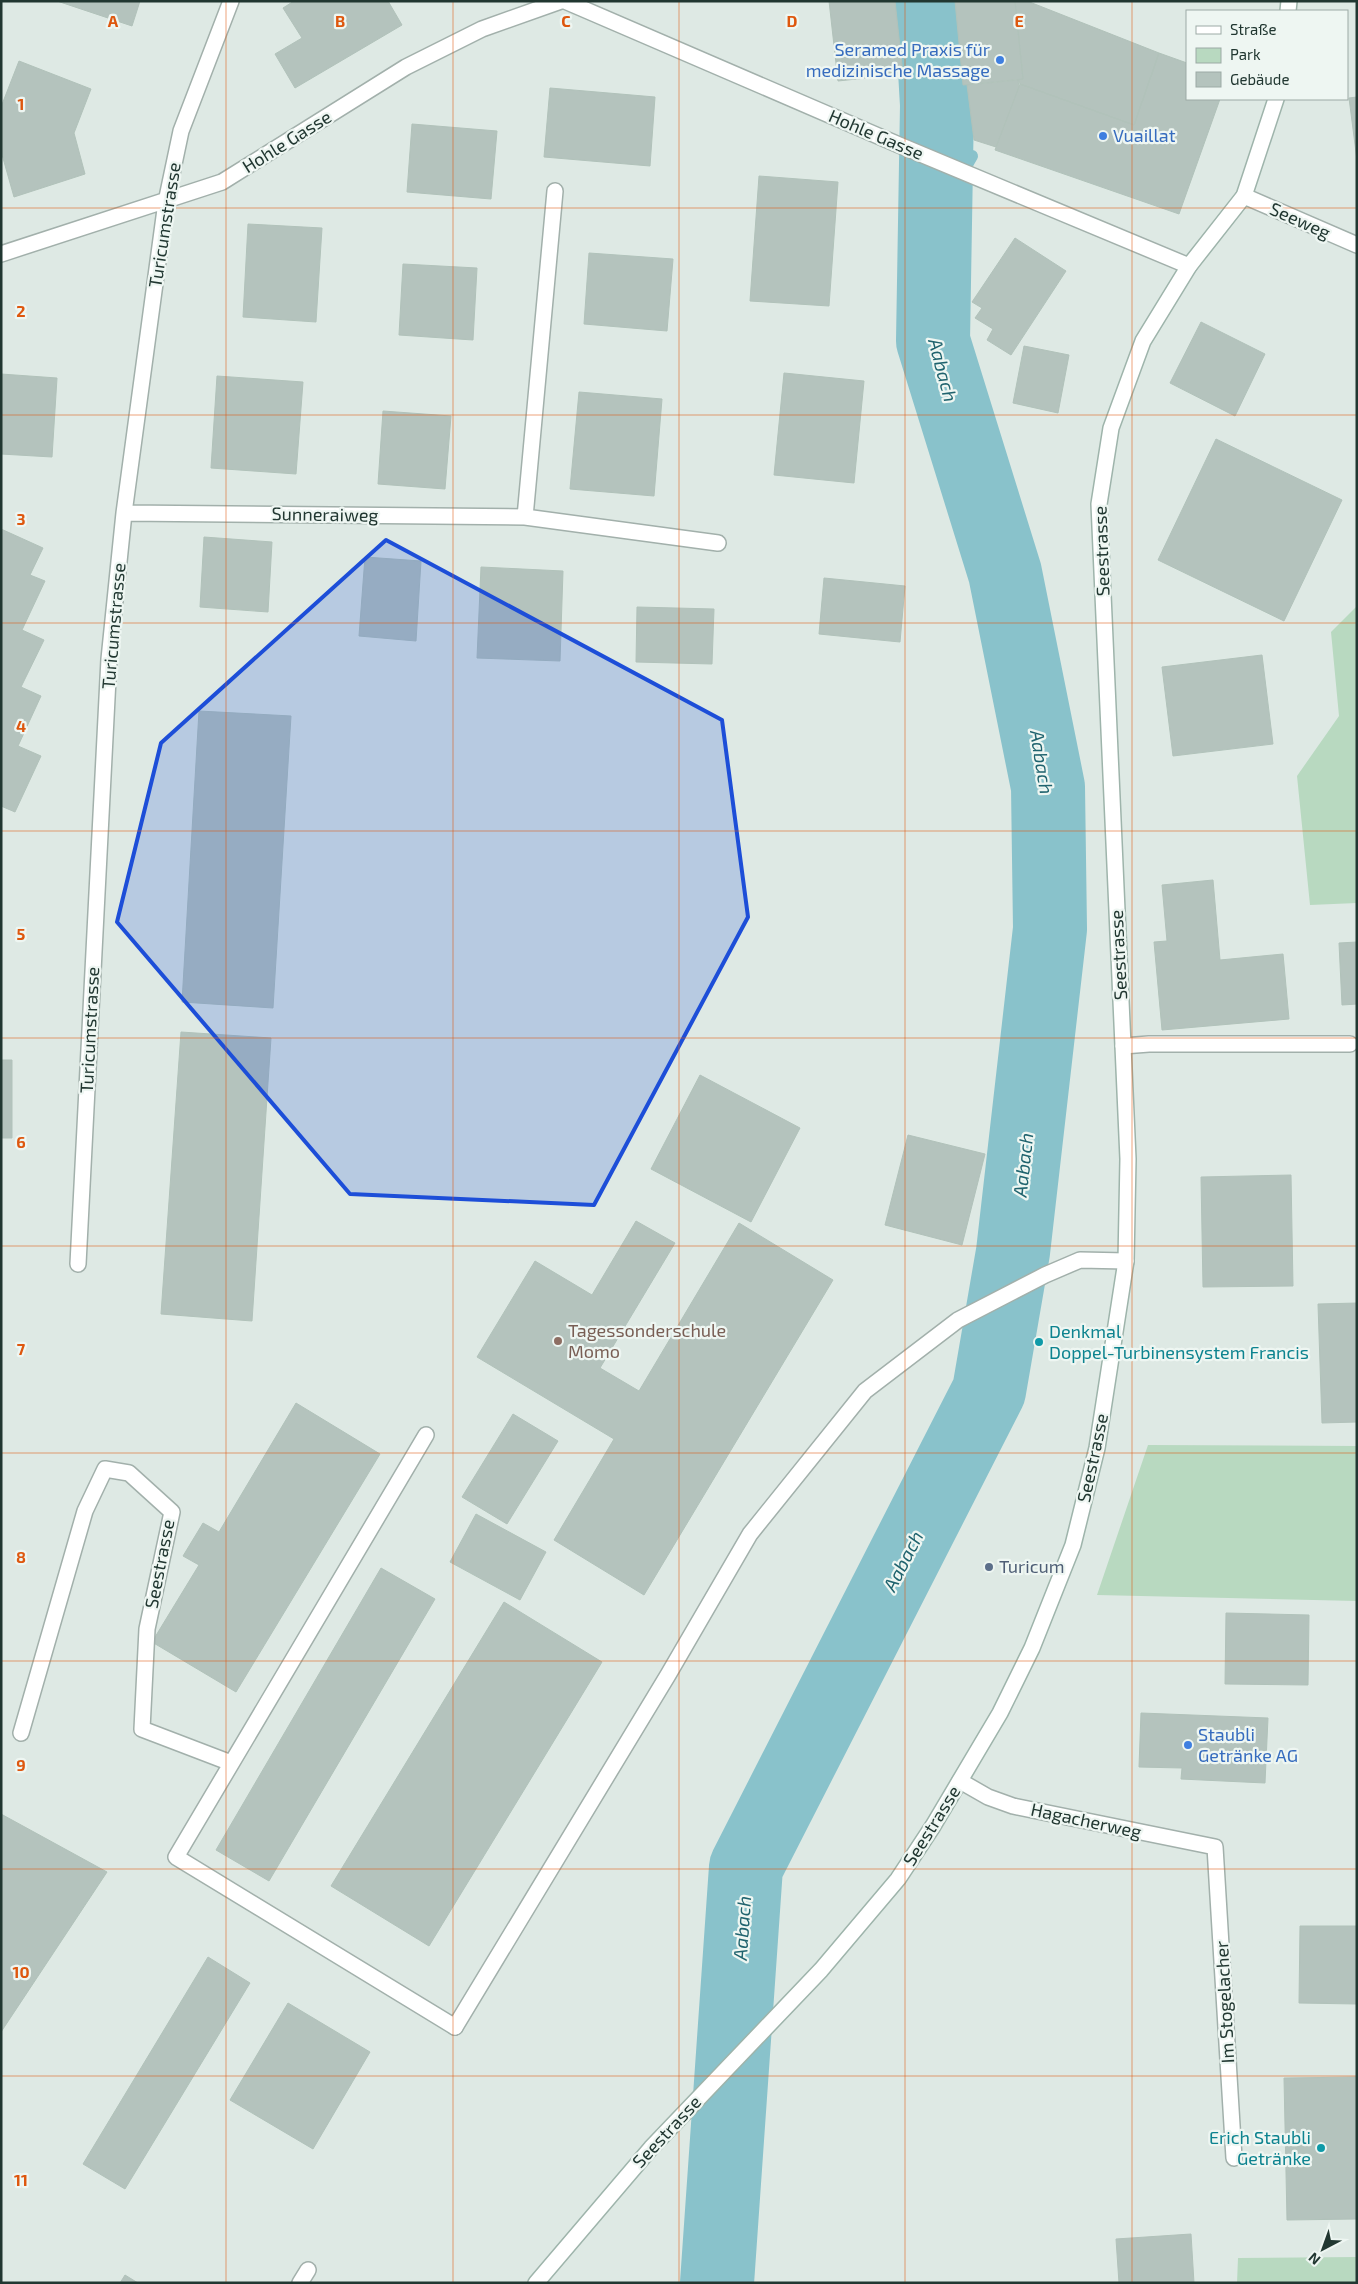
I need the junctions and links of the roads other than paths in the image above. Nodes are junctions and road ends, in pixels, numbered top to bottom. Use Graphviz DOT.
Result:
graph roads {
  1 [pos="231,1"];
  2 [pos="561,1"];
  3 [pos="565,1"];
  4 [pos="1276,100"];
  5 [pos="555,190"];
  6 [pos="1244,196"];
  7 [pos="166,202"];
  8 [pos="1357,245"];
  9 [pos="1,254"];
  10 [pos="1188,266"];
  11 [pos="124,513"];
  12 [pos="525,517"];
  13 [pos="718,543"];
  14 [pos="1350,1044"];
  15 [pos="1123,1046"];
  16 [pos="1126,1261"];
  17 [pos="78,1264"];
  18 [pos="426,1435"];
  19 [pos="21,1732"];
  20 [pos="231,1763"];
  21 [pos="960,1781"];
  22 [pos="1215,1847"];
  23 [pos="1234,2158"];
  24 [pos="536,2283"];
  1 -- 7 [label="street, Turicumstrasse"];
  2 -- 7 [label="street, Hohle Gasse"];
  3 -- 10 [label="street, Hohle Gasse"];
  4 -- 6 [label="street, Seestrasse"];
  5 -- 12 [label="street"];
  6 -- 8 [label="street, Seeweg"];
  6 -- 10 [label="street, Seestrasse"];
  7 -- 9 [label="street, Hohle Gasse"];
  7 -- 11 [label="street, Turicumstrasse"];
  10 -- 15 [label="street, Seestrasse"];
  11 -- 12 [label="street, Sunneraiweg"];
  11 -- 17 [label="street, Turicumstrasse"];
  12 -- 13 [label="street, Sunneraiweg"];
  14 -- 15 [label="street"];
  15 -- 16 [label="street, Seestrasse"];
  16 -- 20 [label="street"];
  16 -- 21 [label="street, Seestrasse"];
  18 -- 20 [label="street"];
  19 -- 20 [label="street, Seestrasse"];
  21 -- 22 [label="street, Hagacherweg"];
  21 -- 24 [label="street, Seestrasse"];
  22 -- 23 [label="street, Im Stogelacher"];
}
